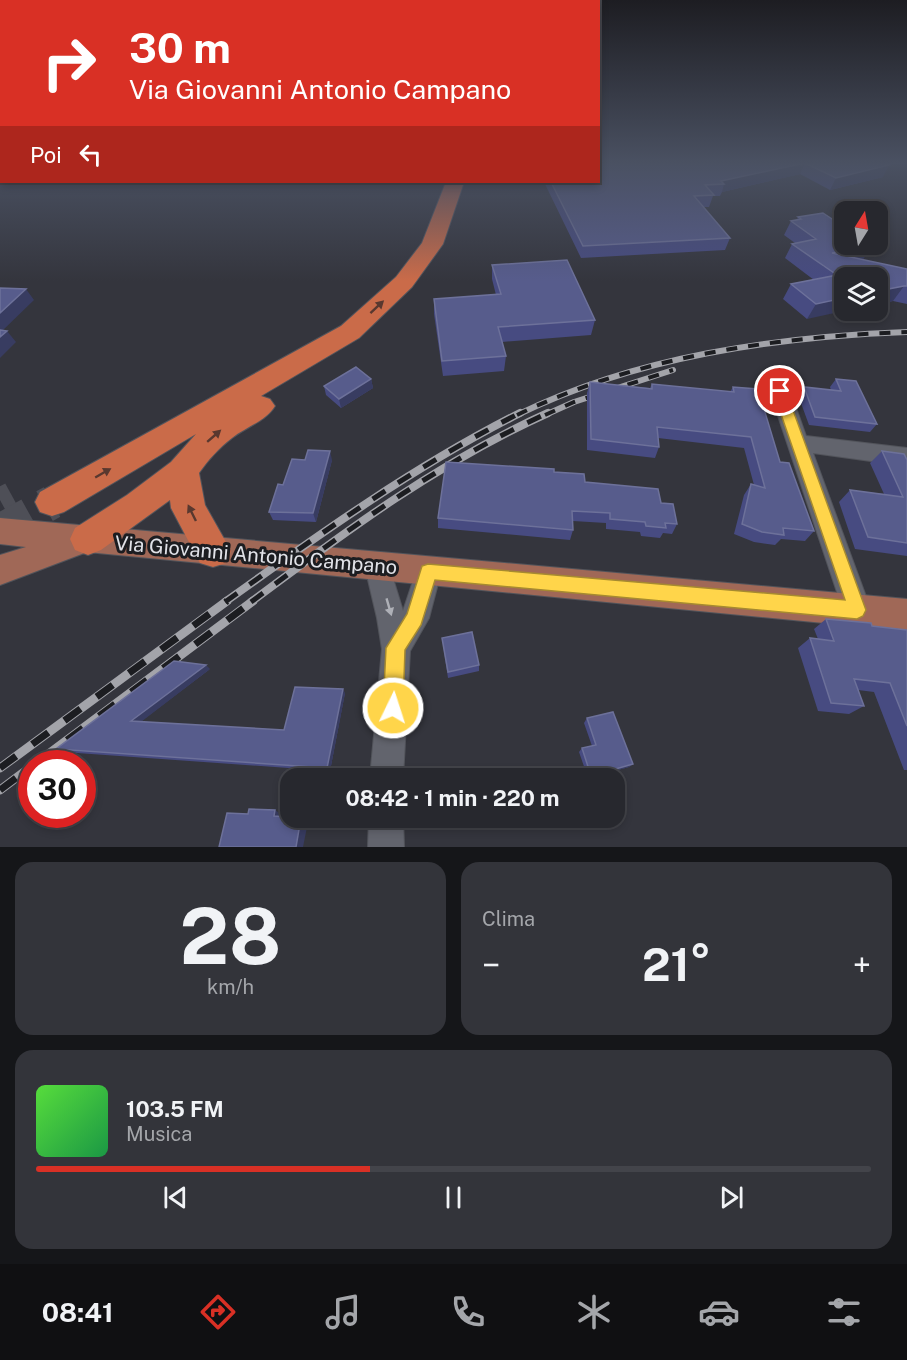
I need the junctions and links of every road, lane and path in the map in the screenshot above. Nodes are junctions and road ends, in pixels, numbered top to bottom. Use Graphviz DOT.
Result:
graph roads {
  1 [pos="447,203"];
  2 [pos="350,332"];
  3 [pos="774,374"];
  4 [pos="798,443"];
  5 [pos="907,457"];
  6 [pos="182,471"];
  7 [pos="52,502"];
  8 [pos="6,538"];
  9 [pos="88,539"];
  10 [pos="213,551"];
  11 [pos="378,567"];
  12 [pos="0,570"];
  13 [pos="428,572"];
  14 [pos="857,610"];
  15 [pos="907,615"];
  16 [pos="396,648"];
  17 [pos="388,768"];
  18 [pos="386,828"];
  19 [pos="386,847"];
  2 -- 1 [label="highway, one-way"];
  6 -- 2 [label="highway, one-way"];
  7 -- 2 [label="highway, one-way"];
  3 -- 4 [label="street"];
  4 -- 5 [label="street"];
  4 -- 14 [label="street"];
  6 -- 9 [label="highway"];
  10 -- 6 [label="highway, one-way"];
  8 -- 9 [label="main road, Via Giovanni Antonio Campano"];
  9 -- 10 [label="main road, Via Giovanni Antonio Campano"];
  9 -- 12 [label="main road"];
  10 -- 11 [label="main road, Via Giovanni Antonio Campano"];
  11 -- 13 [label="main road, Via Giovanni Antonio Campano"];
  11 -- 16 [label="street, one-way"];
  13 -- 14 [label="main road, Via Giovanni Antonio Campano"];
  13 -- 16 [label="street"];
  14 -- 15 [label="main road, Via Giovanni Antonio Campano"];
  16 -- 17 [label="street"];
  18 -- 19 [label="street"];
}
